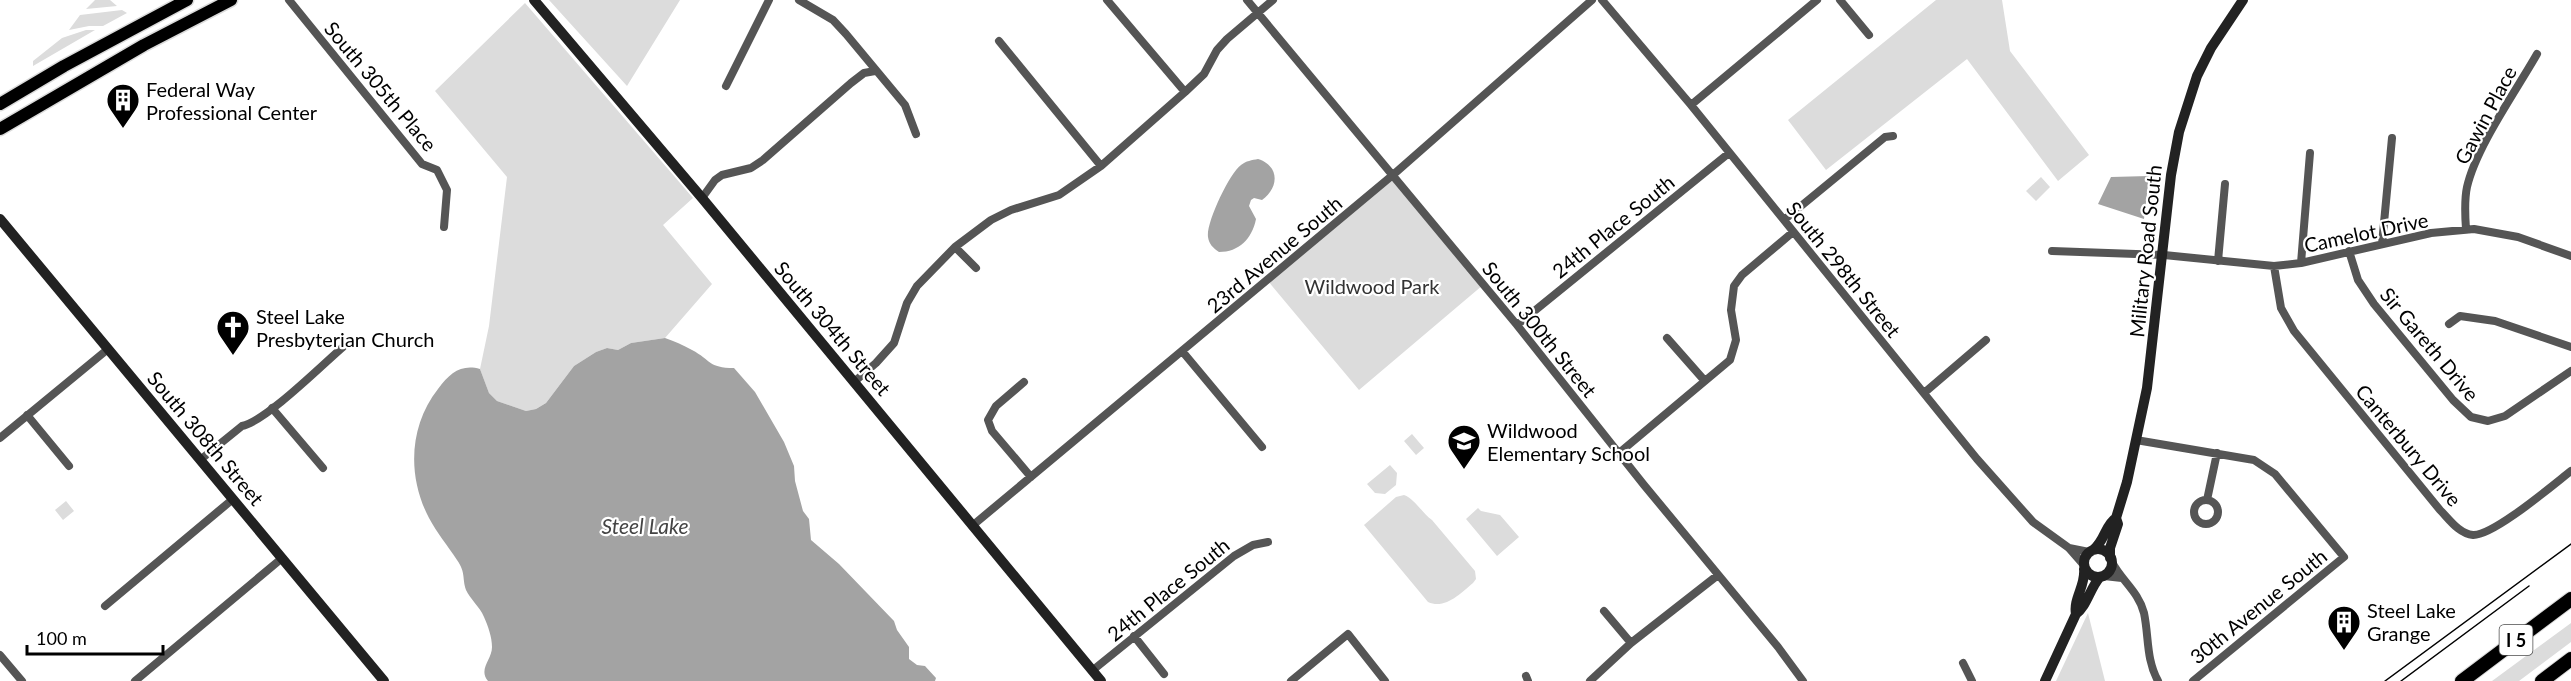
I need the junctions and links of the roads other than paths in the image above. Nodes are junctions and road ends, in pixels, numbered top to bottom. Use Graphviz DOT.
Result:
graph roads {
  1 [pos="187,0"];
  2 [pos="231,0"];
  3 [pos="289,0"];
  4 [pos="534,0"];
  5 [pos="769,0"];
  6 [pos="799,0"];
  7 [pos="1107,0"];
  8 [pos="1247,0"];
  9 [pos="1273,0"];
  10 [pos="1592,0"];
  11 [pos="1602,0"];
  12 [pos="1817,0"];
  13 [pos="1839,0"];
  14 [pos="2243,0"];
  15 [pos="1258,13"];
  16 [pos="1869,35"];
  17 [pos="999,41"];
  18 [pos="2537,54"];
  19 [pos="874,71"];
  20 [pos="726,86"];
  21 [pos="1185,92"];
  22 [pos="0,104"];
  23 [pos="1691,105"];
  24 [pos="0,129"];
  25 [pos="916,134"];
  26 [pos="1893,136"];
  27 [pos="2391,138"];
  28 [pos="1730,153"];
  29 [pos="2310,153"];
  30 [pos="1101,166"];
  31 [pos="1394,174"];
  32 [pos="2225,184"];
  33 [pos="702,198"];
  34 [pos="0,219"];
  35 [pos="1784,220"];
  36 [pos="444,227"];
  37 [pos="2466,229"];
  38 [pos="1793,232"];
  39 [pos="2382,244"];
  40 [pos="955,247"];
  41 [pos="2052,251"];
  42 [pos="2349,251"];
  43 [pos="2164,255"];
  44 [pos="2571,256"];
  45 [pos="2218,261"];
  46 [pos="2301,262"];
  47 [pos="2274,266"];
  48 [pos="976,268"];
  49 [pos="2449,324"];
  50 [pos="1516,325"];
  51 [pos="1667,338"];
  52 [pos="1986,340"];
  53 [pos="344,346"];
  54 [pos="2571,347"];
  55 [pos="108,349"];
  56 [pos="1182,351"];
  57 [pos="2571,371"];
  58 [pos="1704,380"];
  59 [pos="854,382"];
  60 [pos="1024,382"];
  61 [pos="1924,393"];
  62 [pos="272,408"];
  63 [pos="27,415"];
  64 [pos="0,438"];
  65 [pos="2136,440"];
  66 [pos="1262,447"];
  67 [pos="1619,453"];
  68 [pos="2217,453"];
  69 [pos="200,460"];
  70 [pos="69,466"];
  71 [pos="323,468"];
  72 [pos="2571,471"];
  73 [pos="1031,477"];
  74 [pos="233,499"];
  75 [pos="2207,500"];
  76 [pos="2116,518"];
  77 [pos="972,526"];
  78 [pos="1268,542"];
  79 [pos="2069,548"];
  80 [pos="2091,551"];
  81 [pos="281,559"];
  82 [pos="2111,560"];
  83 [pos="2084,567"];
  84 [pos="1718,575"];
  85 [pos="2102,577"];
  86 [pos="2123,579"];
  87 [pos="2571,600"];
  88 [pos="105,606"];
  89 [pos="1604,611"];
  90 [pos="2076,614"];
  91 [pos="1134,636"];
  92 [pos="1631,643"];
  93 [pos="0,655"];
  94 [pos="2571,659"];
  95 [pos="1963,663"];
  96 [pos="1093,670"];
  97 [pos="1164,674"];
  98 [pos="22,681"];
  99 [pos="135,681"];
  100 [pos="384,681"];
  101 [pos="1101,681"];
  102 [pos="1291,681"];
  103 [pos="1385,681"];
  104 [pos="1590,681"];
  105 [pos="1803,681"];
  106 [pos="1972,681"];
  107 [pos="2045,681"];
  108 [pos="2158,681"];
  109 [pos="2193,681"];
  110 [pos="2462,681"];
  111 [pos="2542,681"];
  1 -- 22 [label="main road"];
  2 -- 24 [label="main road"];
  3 -- 36 [label="street, South 305th Place"];
  4 -- 33 [label="street, South 304th Street"];
  5 -- 20 [label="street"];
  6 -- 19 [label="street"];
  7 -- 21 [label="street"];
  8 -- 15 [label="street, South 300th Street"];
  9 -- 15 [label="street"];
  10 -- 31 [label="street, 23rd Avenue South"];
  11 -- 23 [label="street, South 298th Street"];
  12 -- 23 [label="street"];
  13 -- 16 [label="street"];
  14 -- 43 [label="street, Military Road South"];
  15 -- 21 [label="street"];
  15 -- 31 [label="street, South 300th Street"];
  17 -- 30 [label="street"];
  18 -- 37 [label="street, Gawin Place"];
  19 -- 25 [label="street"];
  19 -- 33 [label="street"];
  21 -- 30 [label="street"];
  23 -- 28 [label="street, South 298th Street"];
  26 -- 35 [label="street"];
  27 -- 39 [label="street"];
  28 -- 35 [label="street, South 298th Street"];
  28 -- 50 [label="street, 24th Place South"];
  29 -- 46 [label="street"];
  30 -- 40 [label="street"];
  31 -- 50 [label="street, South 300th Street"];
  31 -- 56 [label="street, 23rd Avenue South"];
  32 -- 45 [label="street"];
  33 -- 59 [label="street, South 304th Street"];
  34 -- 55 [label="street, South 308th Street"];
  35 -- 38 [label="street, South 298th Street"];
  37 -- 39 [label="street, Camelot Drive"];
  37 -- 44 [label="street, Camelot Drive"];
  38 -- 58 [label="street"];
  38 -- 61 [label="street, South 298th Street"];
  39 -- 42 [label="street, Camelot Drive"];
  40 -- 48 [label="street"];
  40 -- 59 [label="street"];
  41 -- 43 [label="street, Camelot Drive"];
  42 -- 46 [label="street, Camelot Drive"];
  42 -- 57 [label="street, Sir Gareth Drive"];
  43 -- 45 [label="street, Camelot Drive"];
  43 -- 65 [label="street, Military Road South"];
  45 -- 47 [label="street, Camelot Drive"];
  46 -- 47 [label="street, Camelot Drive"];
  47 -- 72 [label="street, Canterbury Drive"];
  49 -- 54 [label="street"];
  50 -- 67 [label="street, South 300th Street"];
  51 -- 58 [label="street"];
  52 -- 61 [label="street"];
  53 -- 62 [label="street"];
  55 -- 63 [label="street"];
  55 -- 69 [label="street, South 308th Street"];
  56 -- 66 [label="street"];
  56 -- 73 [label="street, 23rd Avenue South"];
  58 -- 67 [label="street"];
  59 -- 77 [label="street, South 304th Street"];
  60 -- 73 [label="street"];
  61 -- 79 [label="street, South 298th Street"];
  62 -- 69 [label="street"];
  62 -- 71 [label="street"];
  63 -- 64 [label="street"];
  63 -- 70 [label="street"];
  65 -- 68 [label="street"];
  65 -- 76 [label="street, Military Road South"];
  67 -- 84 [label="street, South 300th Street"];
  68 -- 75 [label="street"];
  68 -- 109 [label="street, 30th Avenue South"];
  69 -- 74 [label="street, South 308th Street"];
  73 -- 77 [label="street, 23rd Avenue South"];
  74 -- 81 [label="street, South 308th Street"];
  74 -- 88 [label="street"];
  76 -- 80 [label="street, Military Road South"];
  76 -- 82 [label="street, Military Road South"];
  77 -- 96 [label="street, South 304th Street"];
  78 -- 91 [label="street, 24th Place South"];
  79 -- 80 [label="street, South 298th Street"];
  79 -- 83 [label="street, South 298th Street"];
  80 -- 82 [label="street"];
  80 -- 83 [label="street"];
  81 -- 99 [label="street"];
  81 -- 100 [label="street, South 308th Street"];
  82 -- 85 [label="street"];
  82 -- 86 [label="street"];
  83 -- 85 [label="street"];
  83 -- 90 [label="street"];
  84 -- 92 [label="street"];
  84 -- 105 [label="street, South 300th Street"];
  85 -- 86 [label="street"];
  85 -- 90 [label="street"];
  86 -- 108 [label="street"];
  87 -- 110 [label="highway, I 5"];
  89 -- 92 [label="street"];
  90 -- 107 [label="street"];
  91 -- 96 [label="street, 24th Place South"];
  91 -- 97 [label="street"];
  92 -- 104 [label="street"];
  93 -- 98 [label="street"];
  94 -- 111 [label="highway, I 5"];
  95 -- 106 [label="street"];
  96 -- 101 [label="street, South 304th Street"];
  102 -- 103 [label="street"];
}
